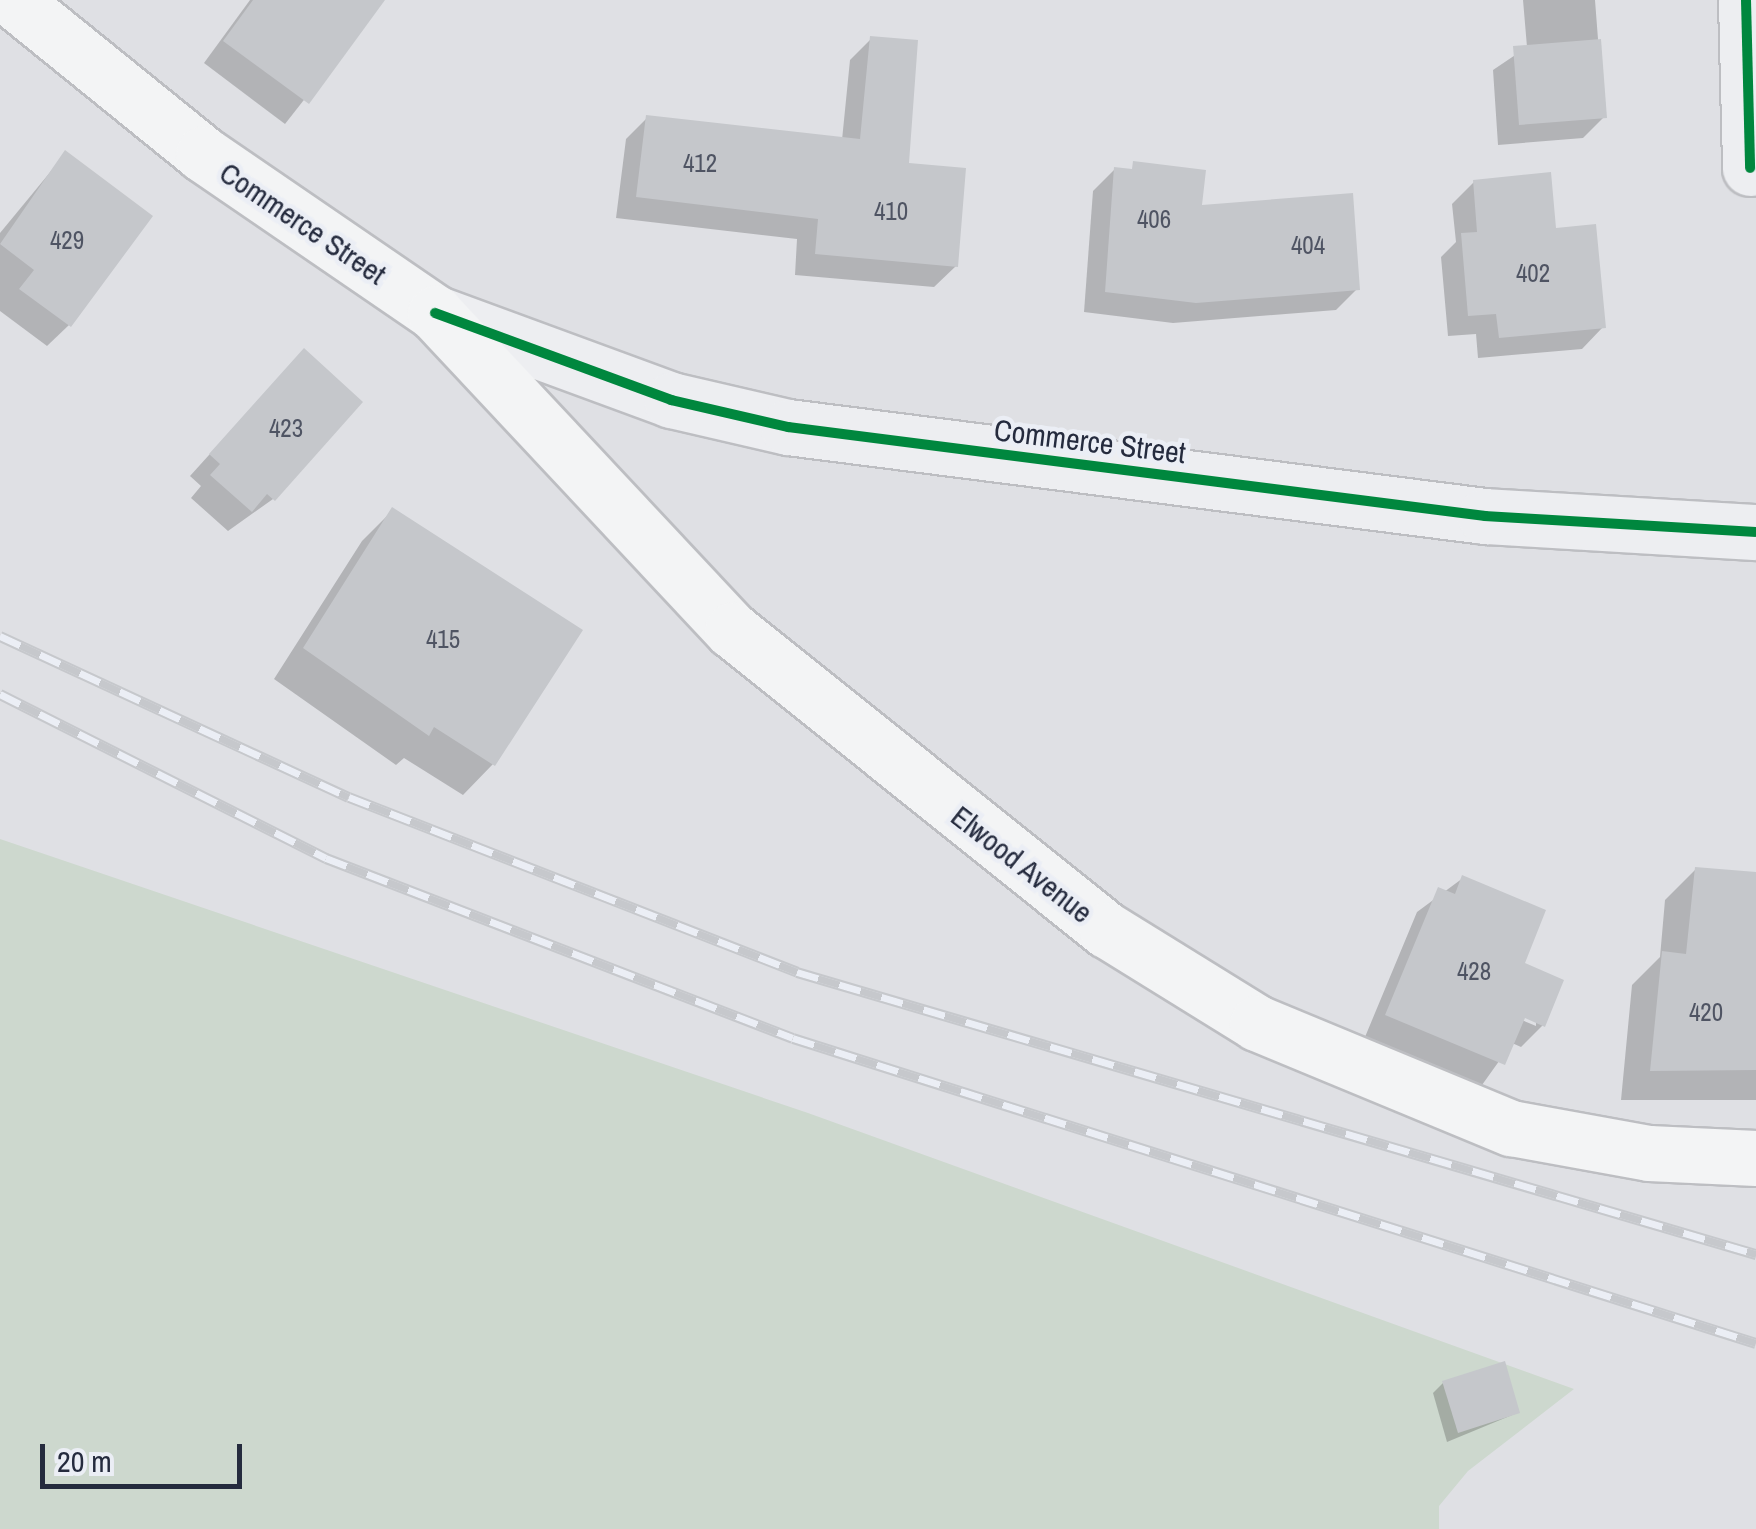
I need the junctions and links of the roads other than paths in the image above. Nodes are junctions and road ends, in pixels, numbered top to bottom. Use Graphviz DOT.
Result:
graph roads {
  1 [pos="12,0"];
  2 [pos="1746,0"];
  3 [pos="1750,168"];
  4 [pos="435,313"];
  5 [pos="1756,532"];
  6 [pos="1756,1158"];
  1 -- 4 [label="main road, Commerce Street"];
  2 -- 3 [label="street"];
  4 -- 5 [label="street, Commerce Street"];
  4 -- 6 [label="main road, Elwood Avenue"];
}
